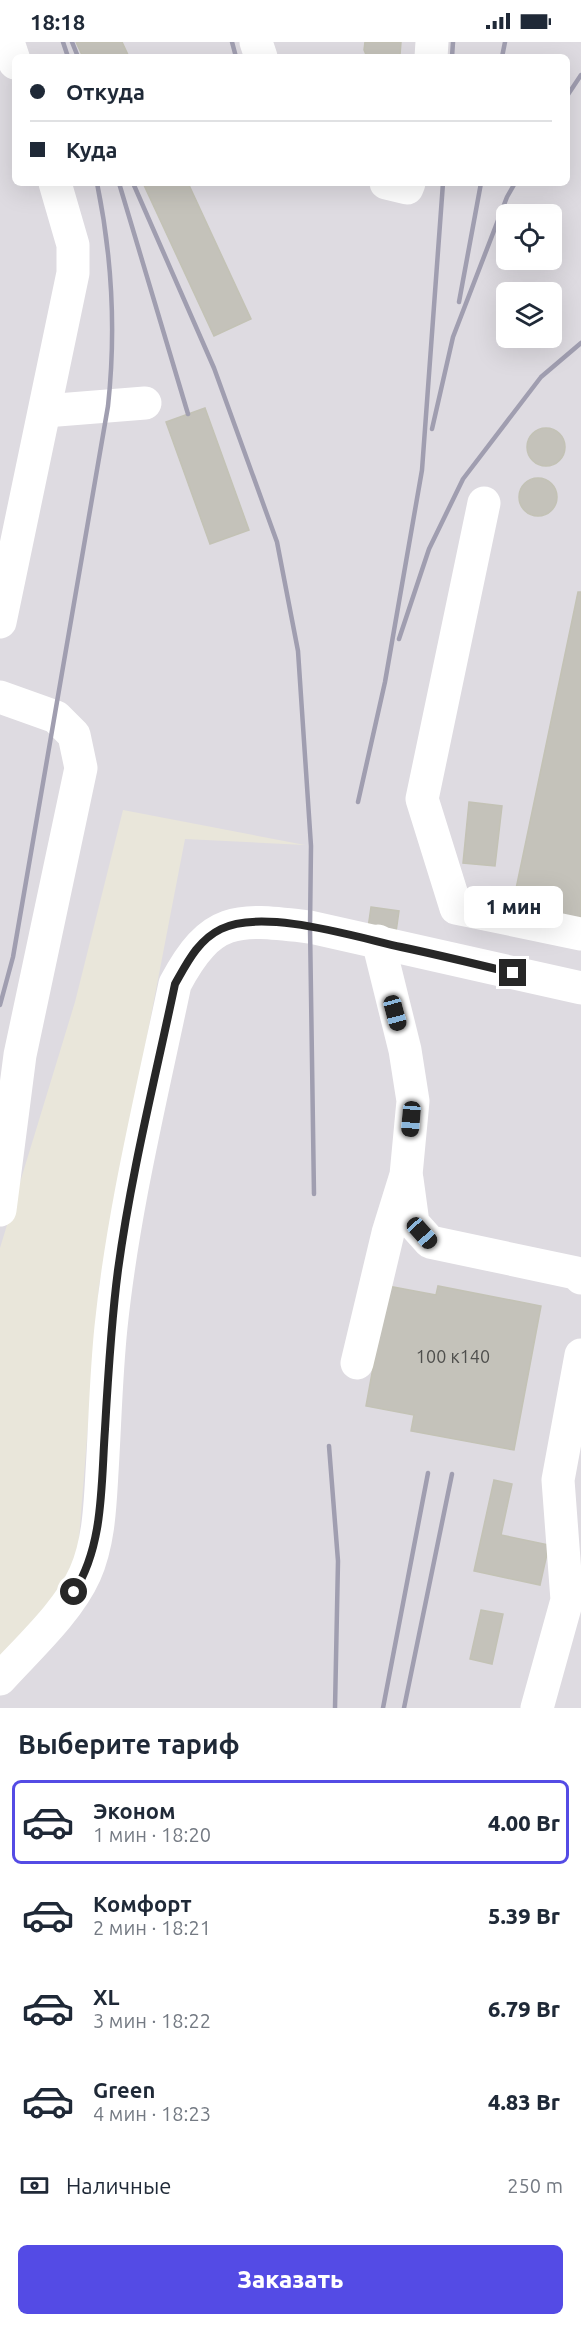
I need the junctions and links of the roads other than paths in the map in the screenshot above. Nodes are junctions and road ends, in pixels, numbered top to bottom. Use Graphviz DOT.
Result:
graph roads {
  1 [pos="56,186"];
  2 [pos="145,403"];
  3 [pos="45,411"];
  4 [pos="484,503"];
  5 [pos="0,622"];
  6 [pos="0,697"];
  7 [pos="581,934"];
  8 [pos="378,941"];
  9 [pos="581,988"];
  10 [pos="406,1175"];
  11 [pos="0,1210"];
  12 [pos="581,1278"];
  13 [pos="581,1355"];
  14 [pos="357,1363"];
  15 [pos="0,1679"];
  16 [pos="537,1708"];
  1 -- 3 [label="lane"];
  2 -- 3 [label="lane"];
  3 -- 5 [label="lane"];
  4 -- 7 [label="lane"];
  6 -- 11 [label="lane"];
  8 -- 9 [label="lane"];
  8 -- 10 [label="lane"];
  8 -- 15 [label="lane"];
  10 -- 12 [label="lane"];
  10 -- 14 [label="lane"];
  13 -- 16 [label="lane"];
}
